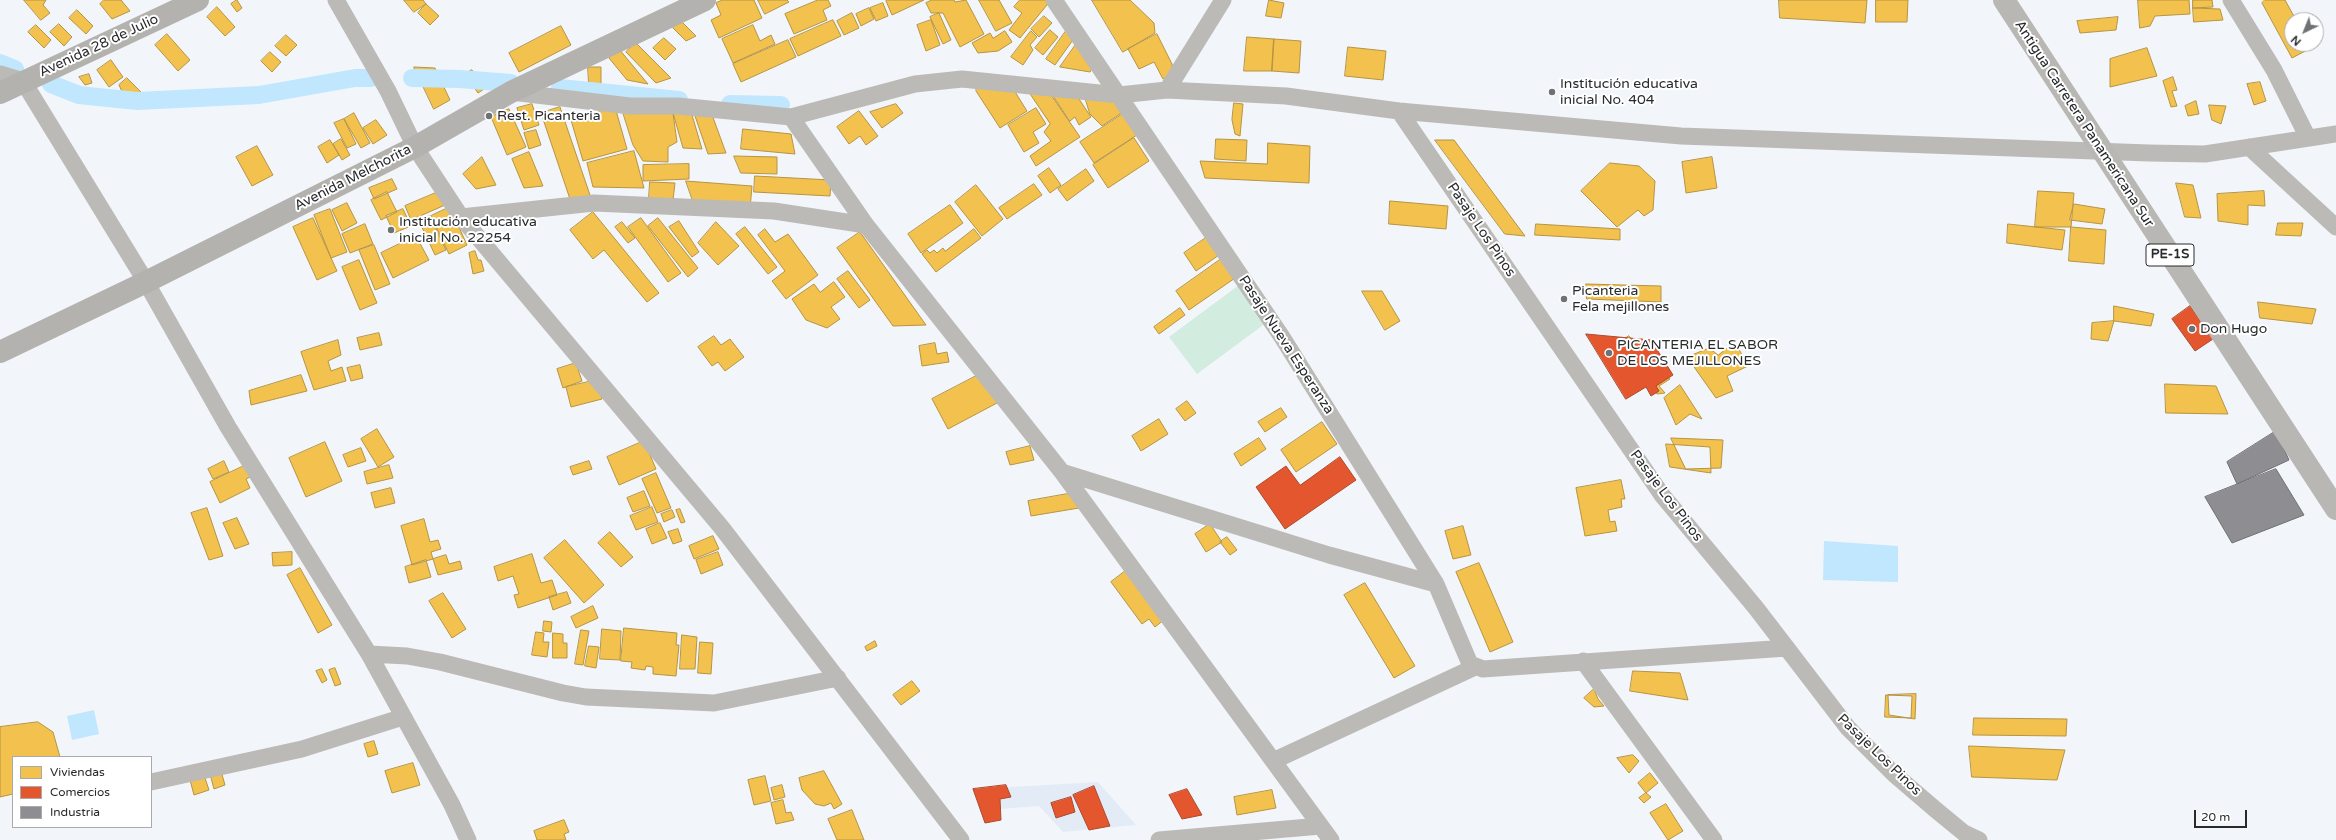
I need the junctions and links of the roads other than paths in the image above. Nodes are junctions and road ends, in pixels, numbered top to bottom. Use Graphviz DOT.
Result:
graph roads {
  1 [pos="198,0"];
  2 [pos="336,0"];
  3 [pos="1054,0"];
  4 [pos="1223,0"];
  5 [pos="2004,0"];
  6 [pos="2231,0"];
  7 [pos="691,3"];
  8 [pos="0,74"];
  9 [pos="23,81"];
  10 [pos="1167,90"];
  11 [pos="511,92"];
  12 [pos="0,93"];
  13 [pos="1120,95"];
  14 [pos="1399,111"];
  15 [pos="791,117"];
  16 [pos="2336,134"];
  17 [pos="2308,138"];
  18 [pos="415,147"];
  19 [pos="2249,147"];
  20 [pos="2099,149"];
  21 [pos="461,217"];
  22 [pos="866,225"];
  23 [pos="2336,227"];
  24 [pos="146,282"];
  25 [pos="0,352"];
  26 [pos="1062,472"];
  27 [pos="2336,509"];
  28 [pos="1436,584"];
  29 [pos="1787,648"];
  30 [pos="368,654"];
  31 [pos="1583,661"];
  32 [pos="1475,667"];
  33 [pos="838,678"];
  34 [pos="403,717"];
  35 [pos="1273,761"];
  36 [pos="152,782"];
  37 [pos="1321,826"];
  38 [pos="468,840"];
  39 [pos="961,840"];
  40 [pos="1159,840"];
  41 [pos="1331,840"];
  42 [pos="1714,840"];
  43 [pos="1979,840"];
  1 -- 9 [label="main road, Avenida 28 de Julio"];
  2 -- 18 [label="street"];
  3 -- 13 [label="street, Pasaje Nueva Esperanza"];
  4 -- 10 [label="street"];
  5 -- 20 [label="highway, Antigua Carretera Panamericana Sur / PE-1S"];
  6 -- 17 [label="street"];
  7 -- 11 [label="main road, Avenida Melchorita"];
  8 -- 9 [label="street"];
  9 -- 12 [label="main road, Avenida 28 de Julio"];
  9 -- 24 [label="street"];
  10 -- 13 [label="street"];
  10 -- 14 [label="street"];
  11 -- 15 [label="street"];
  11 -- 18 [label="main road, Avenida Melchorita"];
  13 -- 15 [label="street"];
  13 -- 28 [label="street, Pasaje Nueva Esperanza"];
  14 -- 20 [label="street"];
  14 -- 29 [label="street, Pasaje Los Pinos"];
  15 -- 22 [label="street"];
  16 -- 17 [label="street"];
  17 -- 19 [label="street"];
  18 -- 21 [label="street"];
  18 -- 24 [label="main road, Avenida Melchorita"];
  19 -- 20 [label="street"];
  19 -- 23 [label="street"];
  20 -- 27 [label="highway, Antigua Carretera Panamericana Sur / PE-1S"];
  21 -- 22 [label="street"];
  21 -- 33 [label="street"];
  22 -- 26 [label="street"];
  24 -- 25 [label="main road, Avenida Melchorita"];
  24 -- 30 [label="street"];
  26 -- 28 [label="street"];
  26 -- 35 [label="street"];
  28 -- 32 [label="street, Pasaje Nueva Esperanza"];
  29 -- 31 [label="street"];
  29 -- 43 [label="street, Pasaje Los Pinos"];
  30 -- 33 [label="street"];
  30 -- 34 [label="street"];
  31 -- 32 [label="street"];
  31 -- 42 [label="street"];
  32 -- 35 [label="street"];
  33 -- 39 [label="street"];
  34 -- 36 [label="street"];
  34 -- 38 [label="street"];
  35 -- 37 [label="street"];
  37 -- 40 [label="street"];
  37 -- 41 [label="street"];
}
